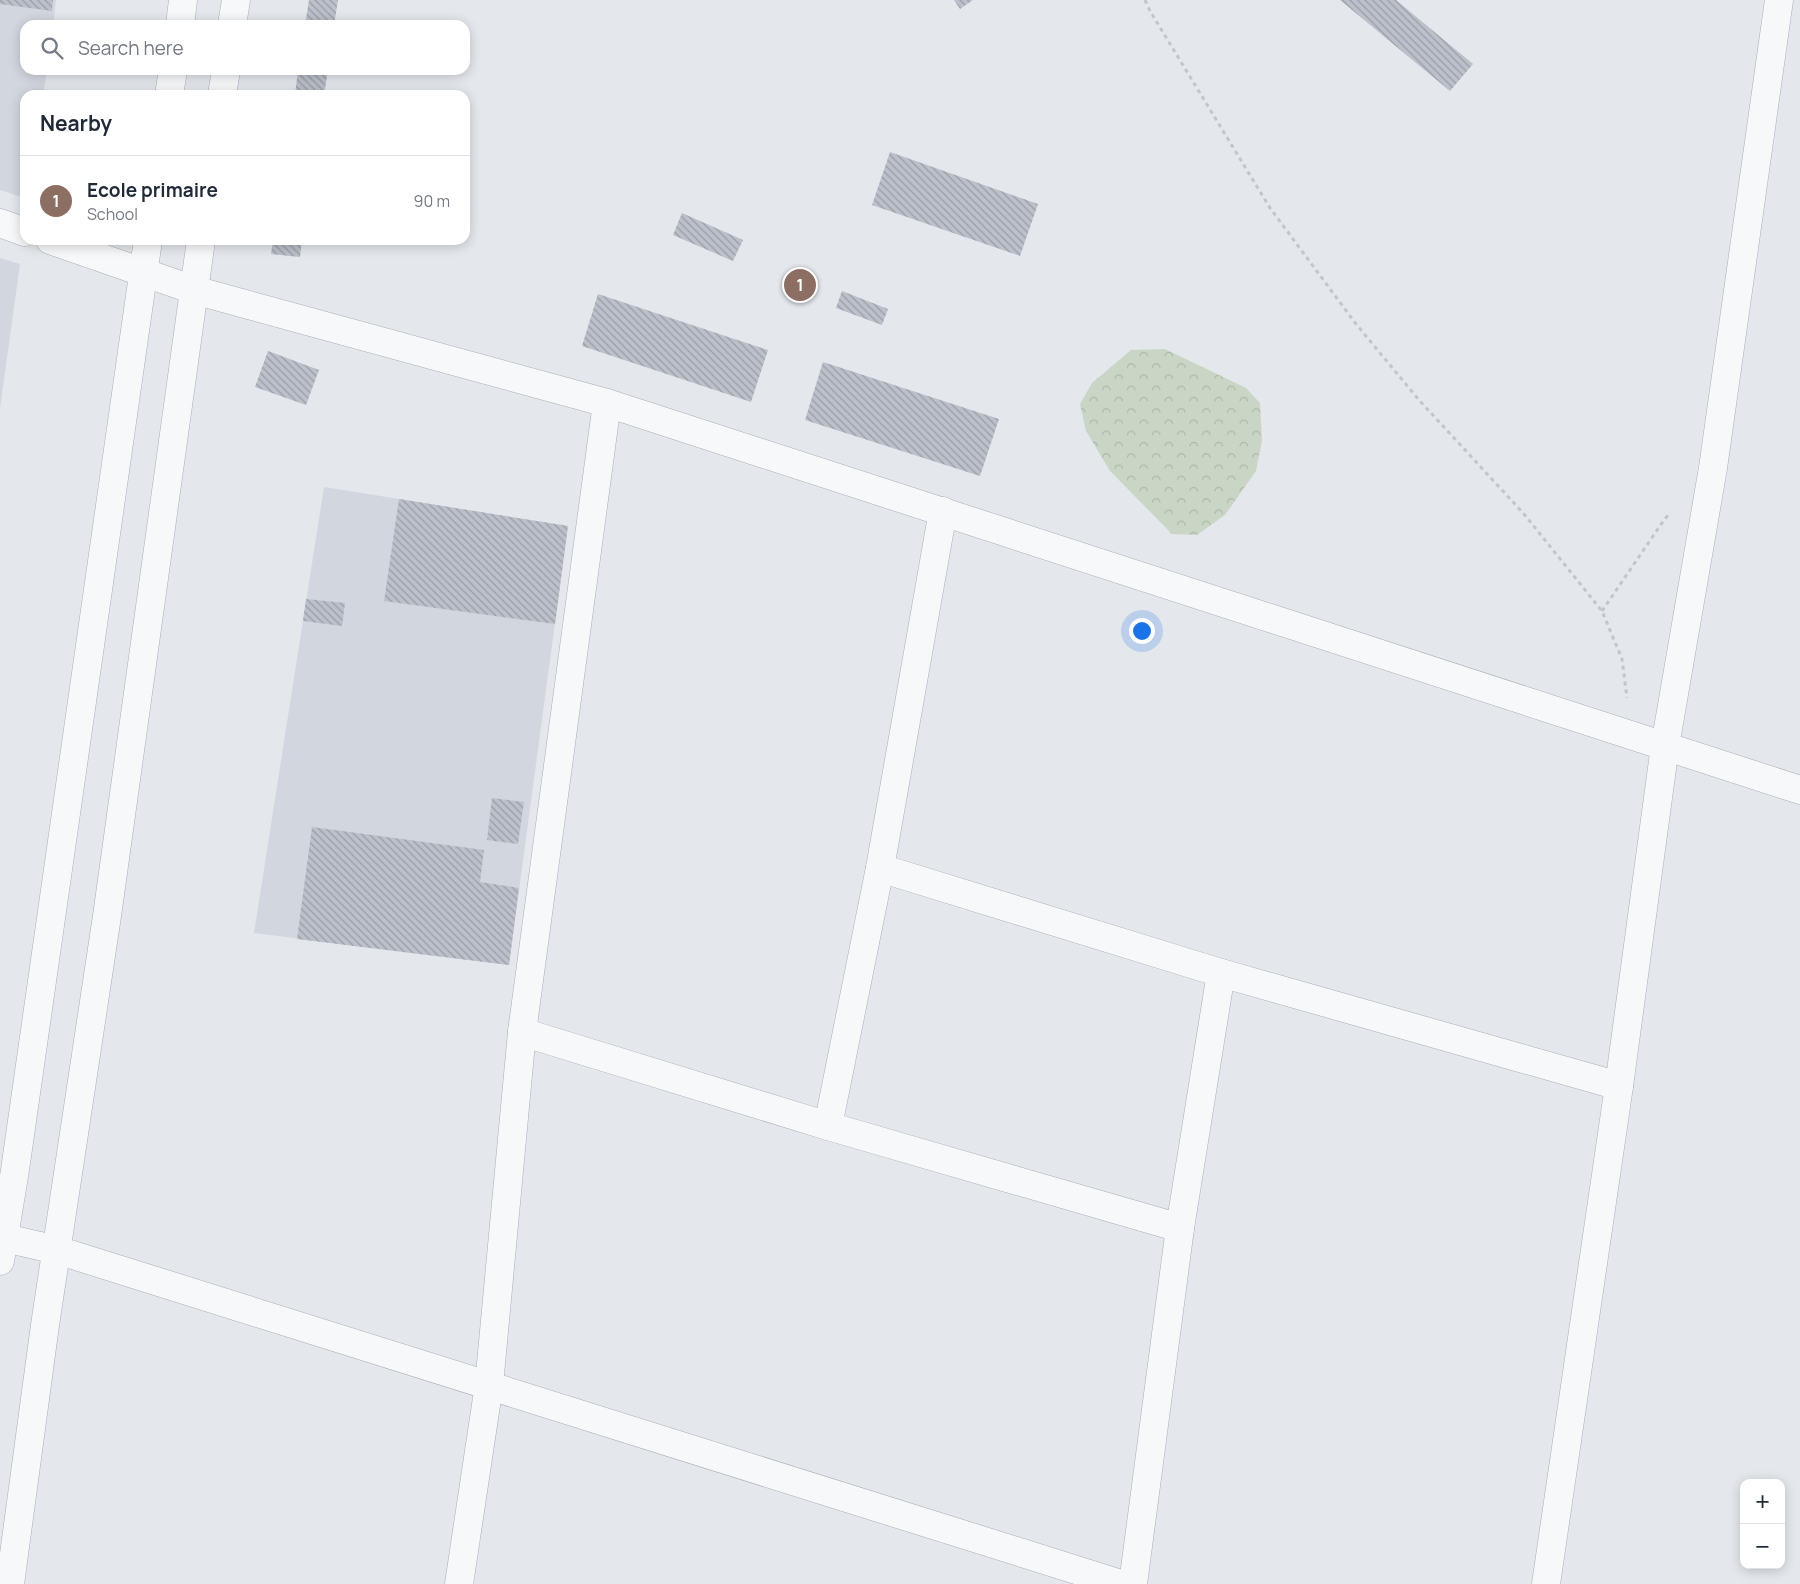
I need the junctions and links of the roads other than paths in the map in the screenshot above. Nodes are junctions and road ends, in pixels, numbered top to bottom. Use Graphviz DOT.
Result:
graph roads {
  1 [pos="184,0"];
  2 [pos="236,0"];
  3 [pos="1786,7"];
  4 [pos="181,20"];
  5 [pos="233,20"];
  6 [pos="172,75"];
  7 [pos="225,75"];
  8 [pos="170,90"];
  9 [pos="223,90"];
  10 [pos="0,223"];
  11 [pos="20,230"];
  12 [pos="65,245"];
  13 [pos="147,245"];
  14 [pos="200,245"];
  15 [pos="143,272"];
  16 [pos="194,290"];
  17 [pos="607,403"];
  18 [pos="944,511"];
  19 [pos="1665,746"];
  20 [pos="1800,790"];
  21 [pos="880,868"];
  22 [pos="1221,973"];
  23 [pos="522,1032"];
  24 [pos="1619,1086"];
  25 [pos="828,1126"];
  26 [pos="1180,1228"];
  27 [pos="1,1245"];
  28 [pos="57,1250"];
  29 [pos="489,1385"];
  30 [pos="10,1584"];
  31 [pos="459,1584"];
  32 [pos="1121,1584"];
  33 [pos="1133,1584"];
  34 [pos="1546,1584"];
  1 -- 4 [label="street"];
  2 -- 5 [label="street"];
  3 -- 19 [label="street"];
  6 -- 8 [label="street"];
  7 -- 9 [label="street"];
  10 -- 11 [label="street"];
  12 -- 15 [label="street"];
  13 -- 15 [label="street"];
  14 -- 16 [label="street"];
  15 -- 16 [label="street"];
  15 -- 27 [label="street"];
  16 -- 17 [label="street"];
  16 -- 28 [label="street"];
  17 -- 18 [label="street"];
  17 -- 23 [label="street"];
  18 -- 19 [label="street"];
  18 -- 21 [label="street"];
  19 -- 20 [label="street"];
  19 -- 24 [label="street"];
  21 -- 22 [label="street"];
  21 -- 25 [label="street"];
  22 -- 24 [label="street"];
  22 -- 26 [label="street"];
  23 -- 25 [label="street"];
  23 -- 29 [label="street"];
  24 -- 34 [label="street"];
  25 -- 26 [label="street"];
  26 -- 33 [label="street"];
  27 -- 28 [label="street"];
  28 -- 29 [label="street"];
  28 -- 30 [label="street"];
  29 -- 31 [label="street"];
  29 -- 32 [label="street"];
}
